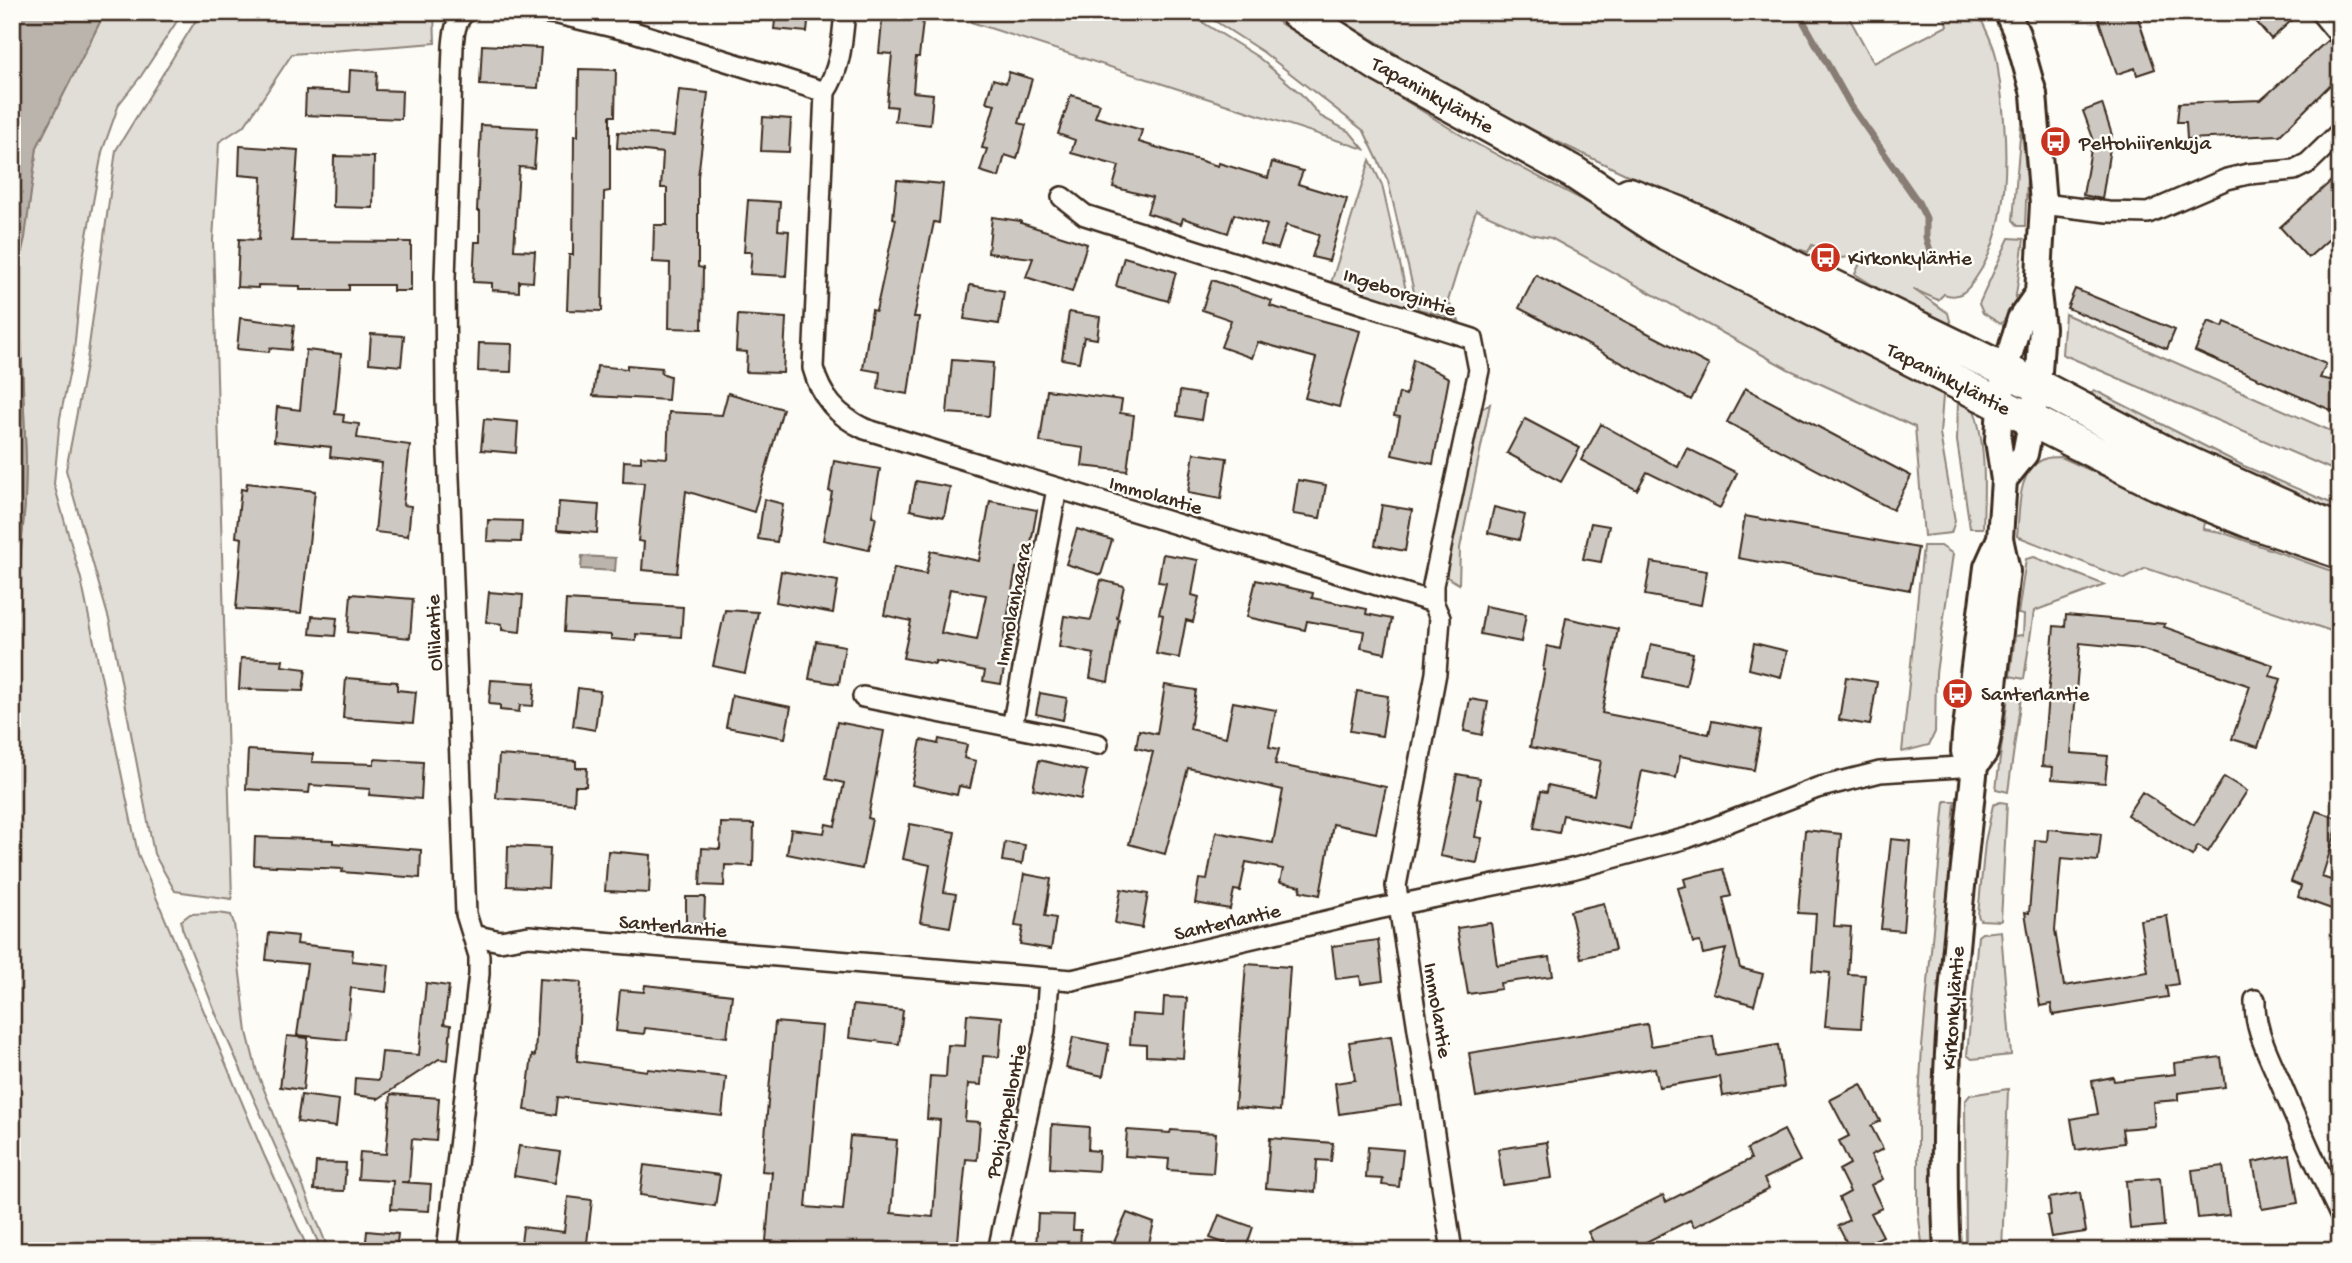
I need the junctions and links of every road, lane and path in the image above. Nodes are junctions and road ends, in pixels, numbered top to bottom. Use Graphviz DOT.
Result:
graph roads {
  1 [pos="465,12"];
  2 [pos="540,12"];
  3 [pos="845,12"];
  4 [pos="1296,12"];
  5 [pos="2007,12"];
  6 [pos="2320,12"];
  7 [pos="2340,36"];
  8 [pos="825,92"];
  9 [pos="2340,132"];
  10 [pos="1573,172"];
  11 [pos="1062,197"];
  12 [pos="2043,204"];
  13 [pos="2038,293"];
  14 [pos="2005,370"];
  15 [pos="2038,386"];
  16 [pos="2000,404"];
  17 [pos="2032,420"];
  18 [pos="2004,480"];
  19 [pos="1057,489"];
  20 [pos="2340,532"];
  21 [pos="2340,552"];
  22 [pos="1433,602"];
  23 [pos="863,697"];
  24 [pos="1012,727"];
  25 [pos="1098,744"];
  26 [pos="1975,766"];
  27 [pos="1400,906"];
  28 [pos="473,935"];
  29 [pos="1049,979"];
  30 [pos="2255,1000"];
  31 [pos="2340,1215"];
  32 [pos="447,1251"];
  33 [pos="998,1251"];
  34 [pos="1452,1251"];
  35 [pos="1947,1251"];
  1 -- 28 [label="street, Ollilantie"];
  2 -- 8 [label="street"];
  3 -- 8 [label="street"];
  4 -- 10 [label="main road, Tapaninkyläntie"];
  5 -- 12 [label="street, Kirkonkyläntie"];
  6 -- 7 [label="street"];
  8 -- 19 [label="street, Immolantie"];
  9 -- 12 [label="street"];
  10 -- 14 [label="main road, Tapaninkyläntie"];
  10 -- 16 [label="main road, Tapaninkyläntie"];
  11 -- 22 [label="street, Ingeborgintie"];
  12 -- 13 [label="street, Kirkonkyläntie"];
  13 -- 14 [label="street, Kirkonkyläntie"];
  13 -- 15 [label="street, Kirkonkyläntie"];
  14 -- 15 [label="main road, Tapaninkyläntie"];
  14 -- 16 [label="street, Kirkonkyläntie"];
  15 -- 17 [label="street, Kirkonkyläntie"];
  15 -- 20 [label="main road, Tapaninkyläntie"];
  16 -- 17 [label="main road, Tapaninkyläntie"];
  16 -- 18 [label="street, Kirkonkyläntie"];
  17 -- 18 [label="street, Kirkonkyläntie"];
  17 -- 21 [label="main road, Tapaninkyläntie"];
  18 -- 26 [label="street, Kirkonkyläntie"];
  19 -- 22 [label="street, Immolantie"];
  19 -- 24 [label="street, Immolanhaara"];
  22 -- 27 [label="street, Immolantie"];
  23 -- 24 [label="street"];
  24 -- 25 [label="street"];
  26 -- 27 [label="street, Santerlantie"];
  26 -- 35 [label="street, Kirkonkyläntie"];
  27 -- 29 [label="street, Santerlantie"];
  27 -- 34 [label="street, Immolantie"];
  28 -- 29 [label="street, Santerlantie"];
  28 -- 32 [label="street, Ollilantie"];
  29 -- 33 [label="street, Pohjanpellontie"];
  30 -- 31 [label="street"];
}
